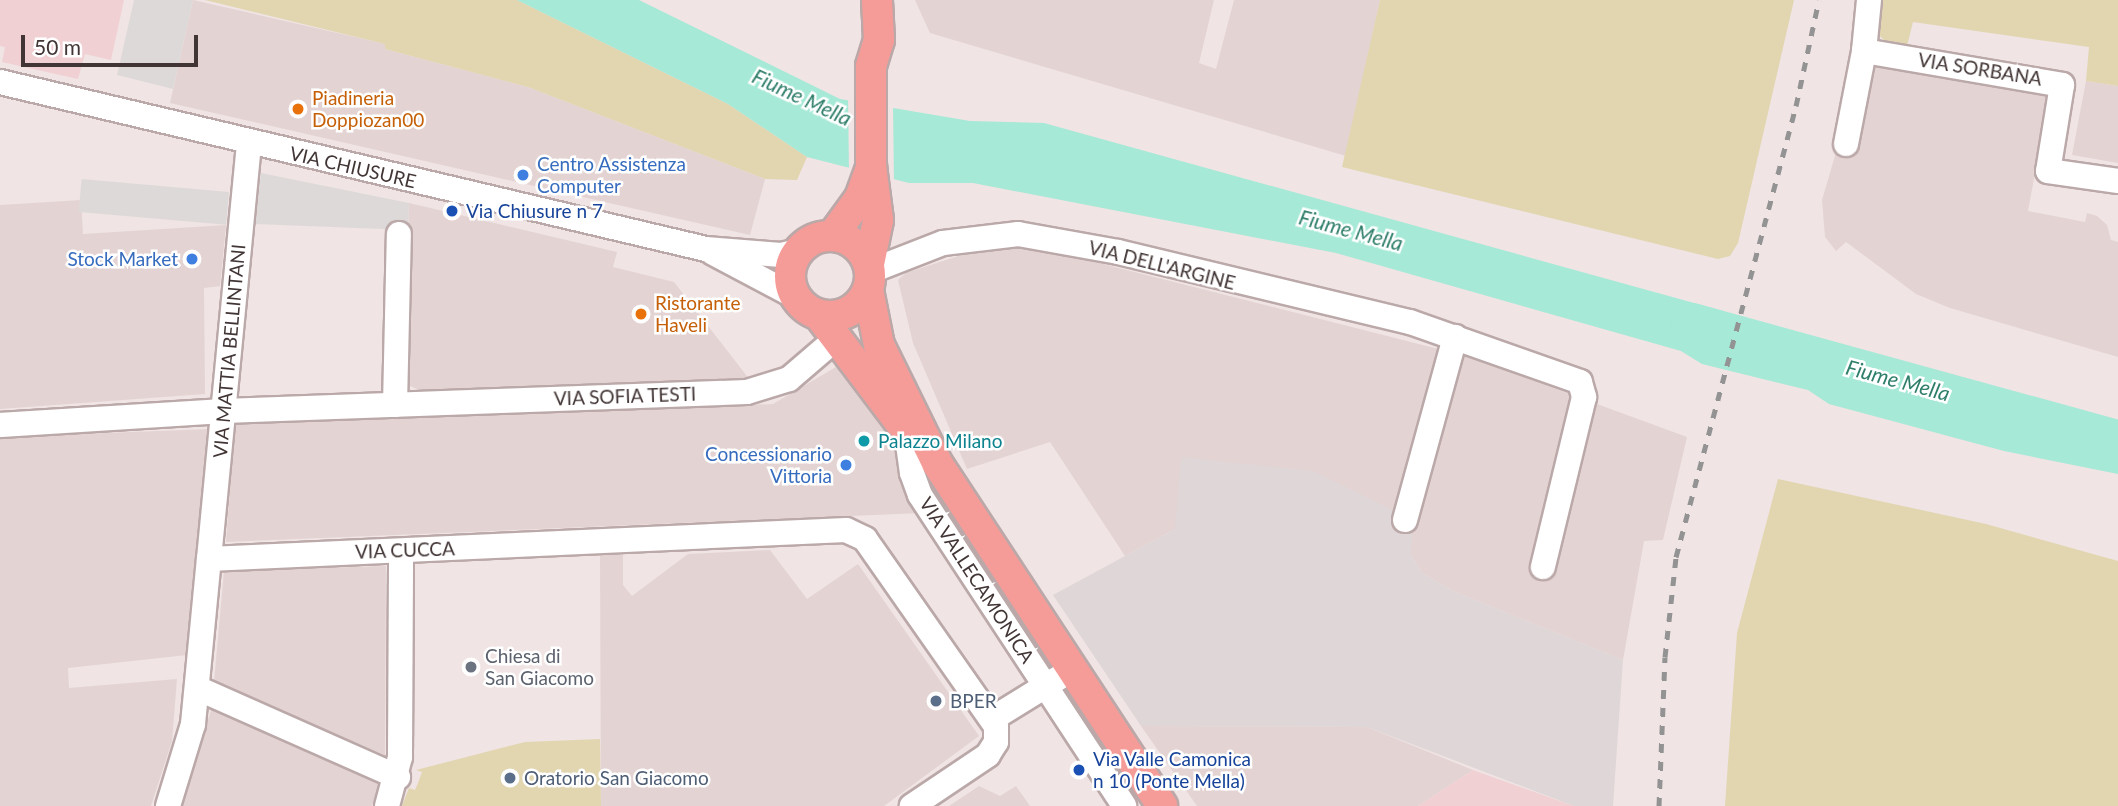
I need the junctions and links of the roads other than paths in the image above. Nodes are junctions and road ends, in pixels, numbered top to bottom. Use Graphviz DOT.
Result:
graph roads {
  1 [pos="860,0"];
  2 [pos="877,0"];
  3 [pos="1869,0"];
  4 [pos="1864,51"];
  5 [pos="871,66"];
  6 [pos="0,82"];
  7 [pos="250,143"];
  8 [pos="1846,144"];
  9 [pos="871,166"];
  10 [pos="2118,181"];
  11 [pos="399,234"];
  12 [pos="833,235"];
  13 [pos="706,249"];
  14 [pos="798,251"];
  15 [pos="869,275"];
  16 [pos="807,306"];
  17 [pos="838,337"];
  18 [pos="1454,337"];
  19 [pos="395,405"];
  20 [pos="224,411"];
  21 [pos="0,425"];
  22 [pos="906,430"];
  23 [pos="937,463"];
  24 [pos="1405,520"];
  25 [pos="401,551"];
  26 [pos="209,559"];
  27 [pos="1543,567"];
  28 [pos="1072,669"];
  29 [pos="1046,685"];
  30 [pos="197,688"];
  31 [pos="992,719"];
  32 [pos="398,777"];
  33 [pos="168,806"];
  34 [pos="387,806"];
  35 [pos="912,806"];
  36 [pos="1124,806"];
  37 [pos="1162,806"];
  1 -- 5 [label="main road"];
  2 -- 5 [label="main road"];
  3 -- 4 [label="street"];
  4 -- 8 [label="street"];
  4 -- 10 [label="street, VIA SORBANA"];
  5 -- 9 [label="main road"];
  6 -- 7 [label="street, VIA CHIUSURE"];
  7 -- 13 [label="street, VIA CHIUSURE"];
  7 -- 20 [label="street, VIA MATTIA BELLINTANI"];
  9 -- 12 [label="main road"];
  9 -- 15 [label="main road"];
  11 -- 19 [label="street"];
  12 -- 14 [label="main road"];
  12 -- 15 [label="main road"];
  13 -- 14 [label="street, VIA CHIUSURE"];
  13 -- 16 [label="street, VIA CHIUSURE"];
  14 -- 16 [label="main road"];
  15 -- 16 [label="main road"];
  15 -- 18 [label="street, VIA DELL'ARGINE"];
  15 -- 23 [label="main road, VIA VALLECAMONICA"];
  16 -- 17 [label="main road, VIA VALLECAMONICA"];
  17 -- 19 [label="street, VIA SOFIA TESTI"];
  17 -- 22 [label="main road, VIA VALLECAMONICA"];
  18 -- 24 [label="street"];
  18 -- 27 [label="street, VIA DELL'ARGINE"];
  19 -- 20 [label="street, VIA SOFIA TESTI"];
  20 -- 21 [label="street, VIA SOFIA TESTI"];
  20 -- 26 [label="street, VIA MATTIA BELLINTANI"];
  22 -- 23 [label="main road, VIA VALLECAMONICA"];
  22 -- 29 [label="street, VIA VALLECAMONICA"];
  23 -- 28 [label="main road, VIA VALLECAMONICA"];
  25 -- 26 [label="street, VIA CUCCA"];
  25 -- 31 [label="street, VIA CUCCA"];
  25 -- 32 [label="street"];
  26 -- 30 [label="street"];
  28 -- 29 [label="street, VIA VALLECAMONICA"];
  28 -- 37 [label="main road, VIA VALLECAMONICA"];
  29 -- 31 [label="street, VIA VALLECAMONICA"];
  29 -- 36 [label="street, VIA VALLECAMONICA"];
  30 -- 32 [label="street"];
  30 -- 33 [label="street"];
  31 -- 35 [label="street"];
  32 -- 34 [label="street"];
}
